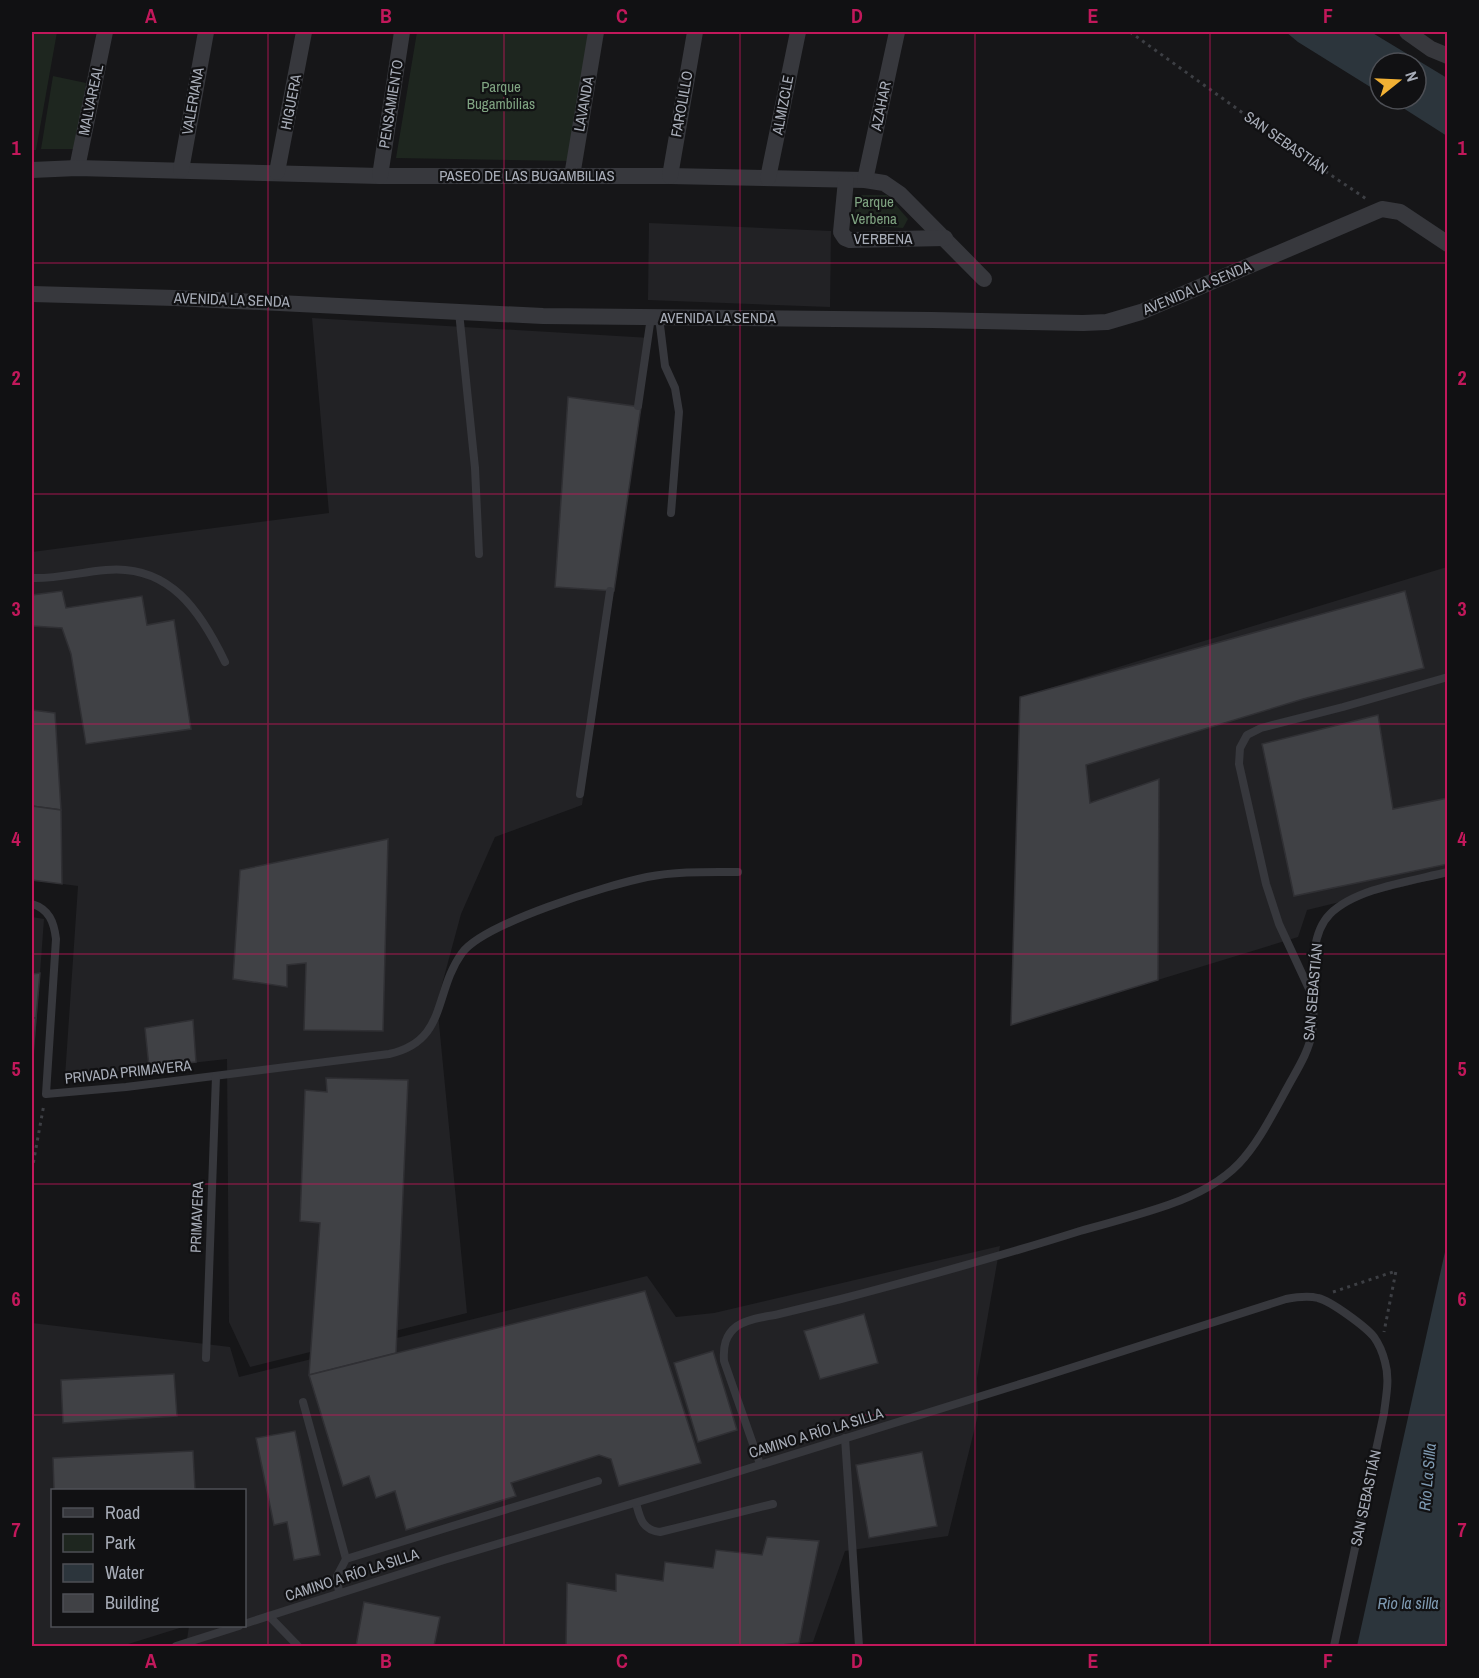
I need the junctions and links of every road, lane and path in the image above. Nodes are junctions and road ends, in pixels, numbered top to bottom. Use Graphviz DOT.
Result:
graph roads {
  1 [pos="105,32"];
  2 [pos="206,32"];
  3 [pos="304,32"];
  4 [pos="402,32"];
  5 [pos="596,32"];
  6 [pos="695,32"];
  7 [pos="798,32"];
  8 [pos="897,32"];
  9 [pos="1130,32"];
  10 [pos="1407,32"];
  11 [pos="1448,56"];
  12 [pos="77,168"];
  13 [pos="32,170"];
  14 [pos="181,170"];
  15 [pos="277,172"];
  16 [pos="380,176"];
  17 [pos="572,176"];
  18 [pos="670,176"];
  19 [pos="768,178"];
  20 [pos="846,180"];
  21 [pos="865,180"];
  22 [pos="1382,209"];
  23 [pos="945,238"];
  24 [pos="1448,244"];
  25 [pos="984,279"];
  26 [pos="32,294"];
  27 [pos="459,311"];
  28 [pos="655,317"];
  29 [pos="638,406"];
  30 [pos="671,513"];
  31 [pos="479,554"];
  32 [pos="32,578"];
  33 [pos="610,591"];
  34 [pos="225,662"];
  35 [pos="1448,677"];
  36 [pos="580,794"];
  37 [pos="738,872"];
  38 [pos="1448,872"];
  39 [pos="32,904"];
  40 [pos="1312,996"];
  41 [pos="216,1076"];
  42 [pos="46,1094"];
  43 [pos="32,1170"];
  44 [pos="1317,1297"];
  45 [pos="1381,1349"];
  46 [pos="206,1358"];
  47 [pos="303,1402"];
  48 [pos="845,1438"];
  49 [pos="760,1464"];
  50 [pos="598,1481"];
  51 [pos="636,1503"];
  52 [pos="773,1504"];
  53 [pos="346,1559"];
  54 [pos="339,1593"];
  55 [pos="269,1616"];
  56 [pos="246,1623"];
  57 [pos="236,1627"];
  58 [pos="176,1647"];
  59 [pos="298,1647"];
  60 [pos="859,1647"];
  61 [pos="1334,1647"];
  1 -- 12 [label="street, MALVAREAL"];
  2 -- 14 [label="street, VALERIANA"];
  3 -- 15 [label="street, HIGUERA"];
  4 -- 16 [label="street, PENSAMIENTO"];
  5 -- 17 [label="street, LAVANDA"];
  6 -- 18 [label="street, FAROLILLO"];
  7 -- 19 [label="street, ALMIZCLE"];
  8 -- 21 [label="street, AZAHAR"];
  9 -- 22 [label="path, SAN SEBASTIÁN"];
  10 -- 11 [label="street"];
  12 -- 13 [label="street, PASEO DE LAS BUGAMBILIAS"];
  12 -- 14 [label="street, PASEO DE LAS BUGAMBILIAS"];
  14 -- 15 [label="street, PASEO DE LAS BUGAMBILIAS"];
  15 -- 16 [label="street, PASEO DE LAS BUGAMBILIAS"];
  16 -- 17 [label="street, PASEO DE LAS BUGAMBILIAS"];
  17 -- 18 [label="street, PASEO DE LAS BUGAMBILIAS"];
  18 -- 19 [label="street, PASEO DE LAS BUGAMBILIAS"];
  19 -- 20 [label="street, PASEO DE LAS BUGAMBILIAS"];
  20 -- 21 [label="street, PASEO DE LAS BUGAMBILIAS"];
  20 -- 23 [label="street, VERBENA"];
  21 -- 23 [label="street, PASEO DE LAS BUGAMBILIAS"];
  22 -- 24 [label="street"];
  22 -- 28 [label="street, AVENIDA LA SENDA"];
  23 -- 25 [label="street, PASEO DE LAS BUGAMBILIAS"];
  26 -- 27 [label="street, AVENIDA LA SENDA"];
  27 -- 28 [label="street, AVENIDA LA SENDA"];
  27 -- 31 [label="lane"];
  28 -- 29 [label="lane"];
  28 -- 30 [label="lane"];
  32 -- 34 [label="lane"];
  33 -- 36 [label="lane"];
  35 -- 40 [label="lane"];
  37 -- 41 [label="lane, PRIVADA PRIMAVERA"];
  38 -- 40 [label="lane, SAN SEBASTIÁN"];
  39 -- 42 [label="lane, PRIVADA PRIMAVERA"];
  40 -- 49 [label="lane, SAN SEBASTIÁN"];
  41 -- 42 [label="lane, PRIVADA PRIMAVERA"];
  41 -- 46 [label="lane, PRIMAVERA"];
  42 -- 43 [label="path"];
  44 -- 45 [label="lane, SAN SEBASTIÁN"];
  44 -- 45 [label="path"];
  44 -- 48 [label="lane, CAMINO A RÍO LA SILLA"];
  45 -- 61 [label="lane, SAN SEBASTIÁN"];
  47 -- 53 [label="lane"];
  48 -- 49 [label="lane, CAMINO A RÍO LA SILLA"];
  48 -- 60 [label="lane"];
  49 -- 51 [label="lane, CAMINO A RÍO LA SILLA"];
  50 -- 53 [label="lane"];
  51 -- 52 [label="lane"];
  51 -- 54 [label="lane, CAMINO A RÍO LA SILLA"];
  53 -- 54 [label="lane"];
  54 -- 55 [label="lane, CAMINO A RÍO LA SILLA"];
  55 -- 56 [label="lane, CAMINO A RÍO LA SILLA"];
  55 -- 59 [label="lane"];
  57 -- 58 [label="lane"];
}
